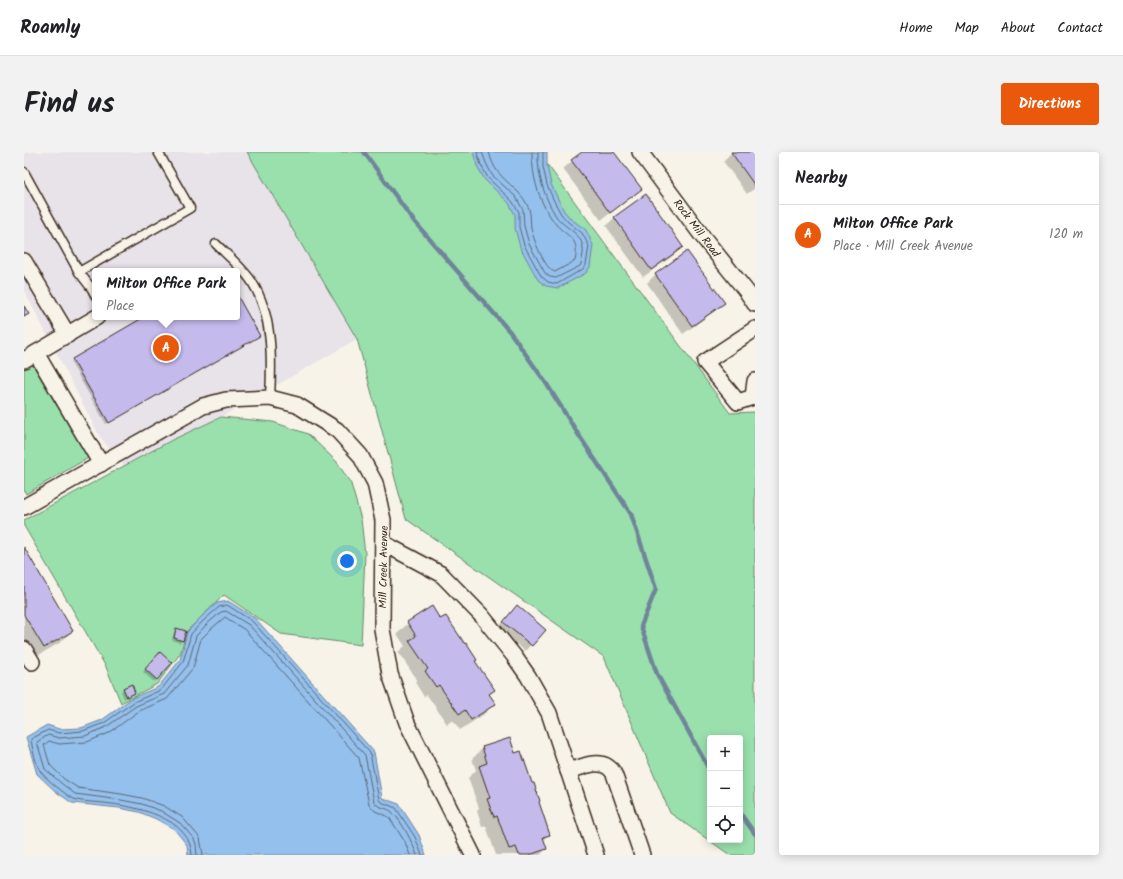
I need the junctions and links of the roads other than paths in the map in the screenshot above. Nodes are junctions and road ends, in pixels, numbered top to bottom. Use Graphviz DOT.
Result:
graph roads {
  1 [pos="158,152"];
  2 [pos="640,152"];
  3 [pos="24,172"];
  4 [pos="216,244"];
  5 [pos="24,261"];
  6 [pos="79,272"];
  7 [pos="92,291"];
  8 [pos="755,304"];
  9 [pos="92,320"];
  10 [pos="755,329"];
  11 [pos="68,335"];
  12 [pos="30,356"];
  13 [pos="755,381"];
  14 [pos="270,398"];
  15 [pos="101,464"];
  16 [pos="25,506"];
  17 [pos="383,543"];
  18 [pos="24,649"];
  19 [pos="32,662"];
  20 [pos="568,772"];
  21 [pos="473,855"];
  22 [pos="596,855"];
  23 [pos="642,855"];
  1 -- 6 [label="lane"];
  2 -- 8 [label="street, Rock Mill Road"];
  3 -- 6 [label="lane"];
  4 -- 14 [label="lane"];
  5 -- 11 [label="street"];
  6 -- 7 [label="lane"];
  9 -- 11 [label="street"];
  10 -- 13 [label="street"];
  11 -- 12 [label="street"];
  12 -- 15 [label="street"];
  14 -- 15 [label="street, Mill Creek Avenue"];
  14 -- 17 [label="street, Mill Creek Avenue"];
  15 -- 16 [label="street, Mill Creek Avenue"];
  17 -- 20 [label="street"];
  17 -- 21 [label="street, Mill Creek Avenue"];
  18 -- 19 [label="street"];
  20 -- 22 [label="street"];
  20 -- 23 [label="street"];
}
